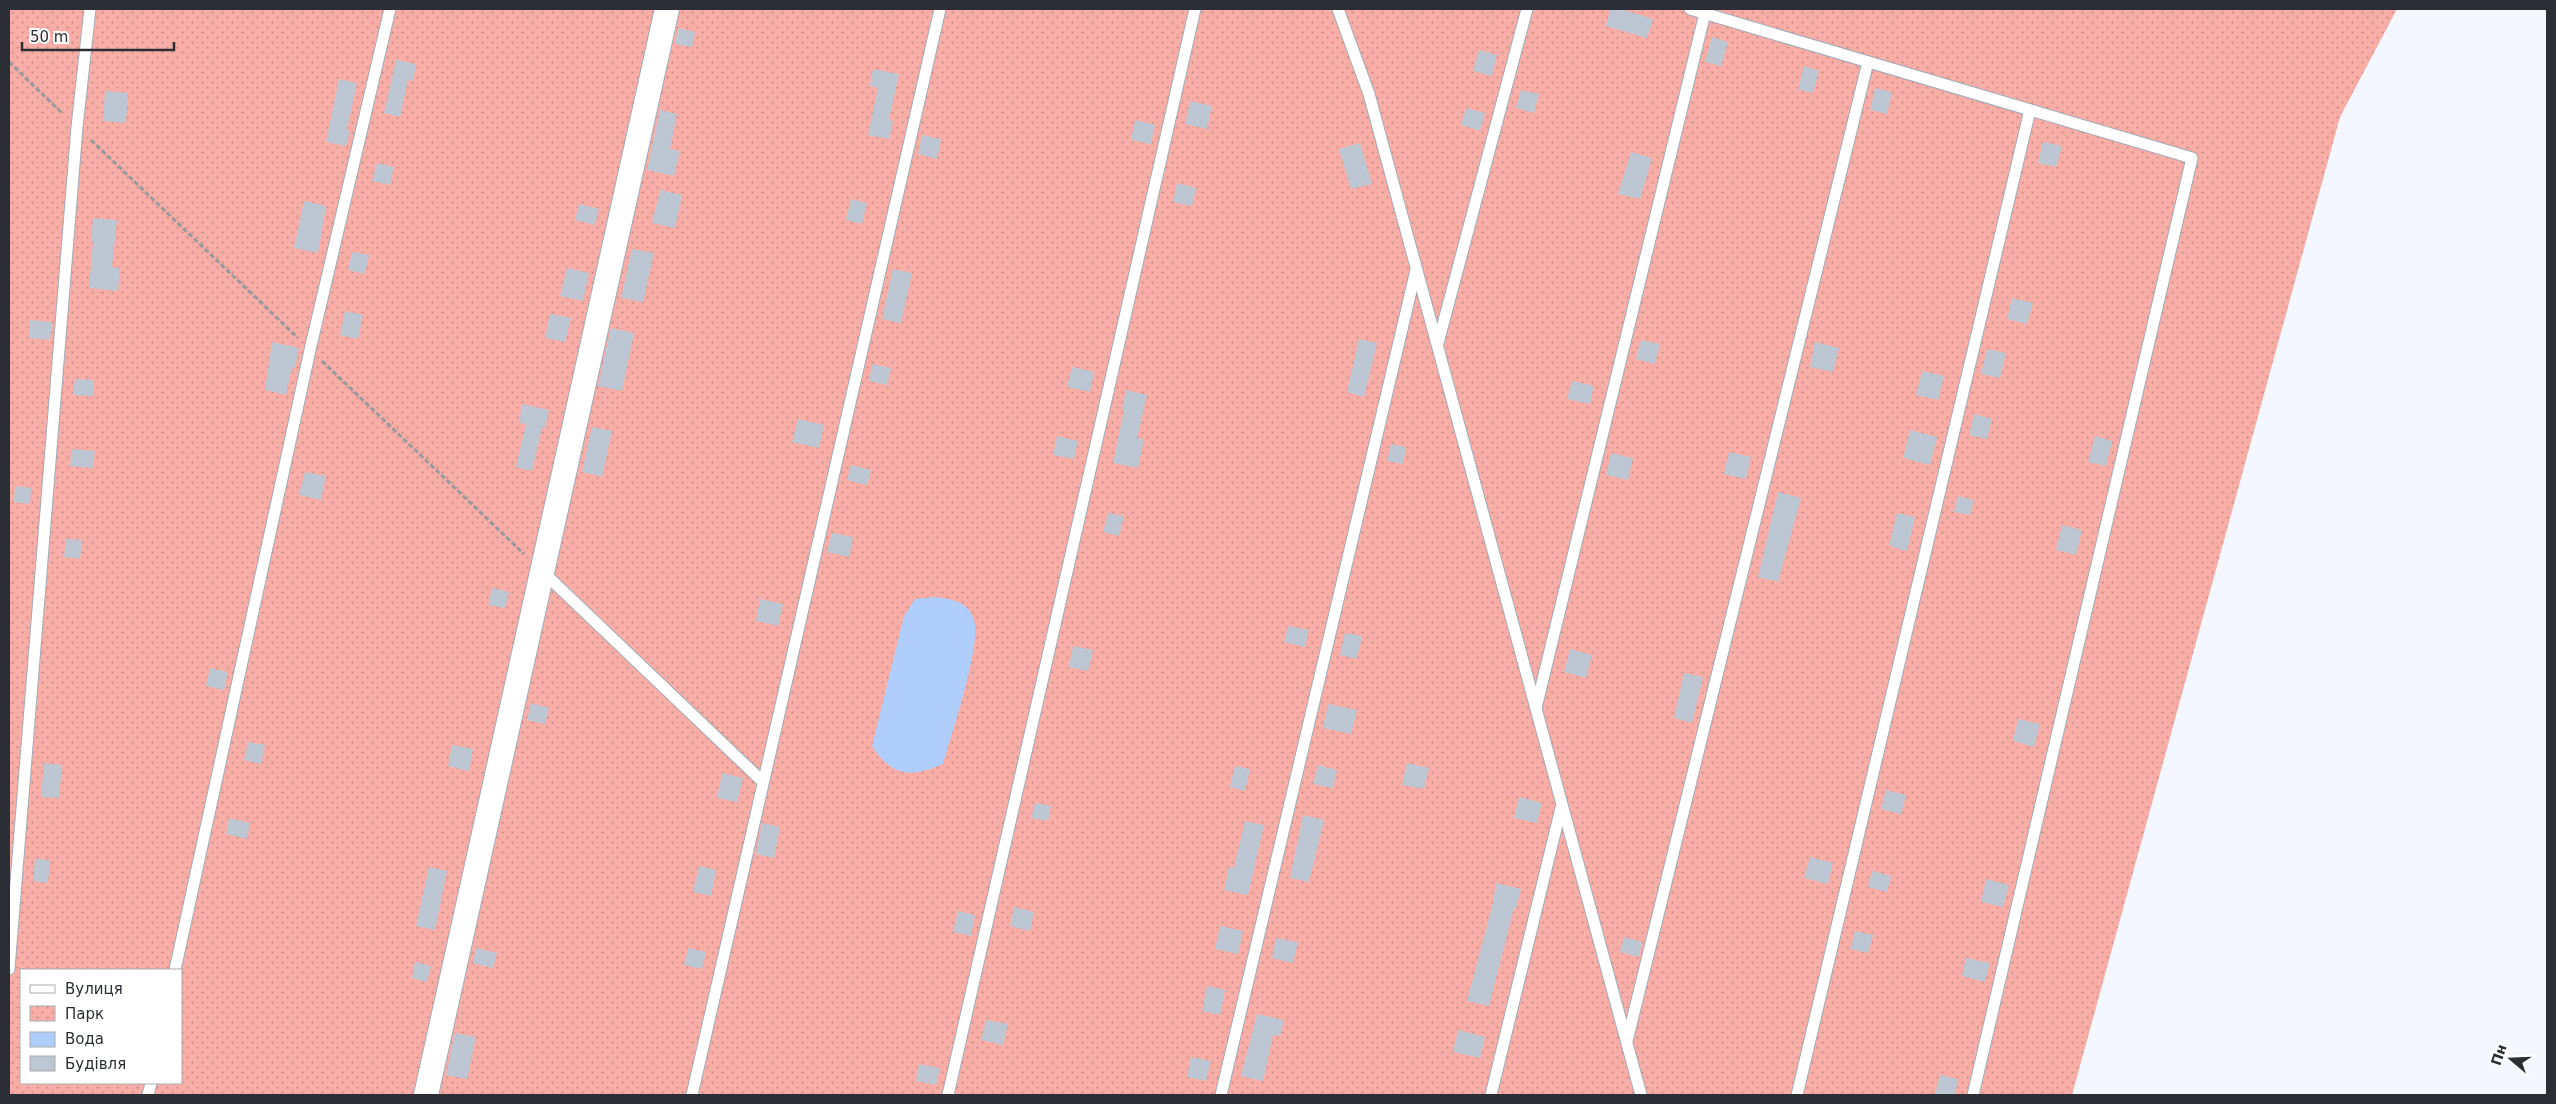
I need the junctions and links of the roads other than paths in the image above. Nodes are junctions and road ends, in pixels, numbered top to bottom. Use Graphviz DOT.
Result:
graph roads {
  1 [pos="90,9"];
  2 [pos="390,9"];
  3 [pos="667,9"];
  4 [pos="940,9"];
  5 [pos="1195,9"];
  6 [pos="1338,9"];
  7 [pos="1527,9"];
  8 [pos="1690,9"];
  9 [pos="1705,13"];
  10 [pos="1868,62"];
  11 [pos="2030,110"];
  12 [pos="1416,267"];
  13 [pos="1437,344"];
  14 [pos="542,571"];
  15 [pos="1536,709"];
  16 [pos="762,781"];
  17 [pos="1562,805"];
  18 [pos="9,969"];
  19 [pos="175,969"];
  20 [pos="1626,1042"];
  21 [pos="426,1095"];
  22 [pos="692,1095"];
  23 [pos="948,1095"];
  24 [pos="1221,1095"];
  25 [pos="1491,1095"];
  26 [pos="1641,1095"];
  27 [pos="1797,1095"];
  28 [pos="1973,1095"];
  1 -- 18 [label="lane"];
  2 -- 19 [label="lane"];
  3 -- 14 [label="street"];
  4 -- 16 [label="lane"];
  5 -- 23 [label="lane"];
  6 -- 12 [label="lane"];
  7 -- 13 [label="lane"];
  8 -- 9 [label="lane"];
  9 -- 10 [label="lane"];
  9 -- 15 [label="lane"];
  10 -- 11 [label="lane"];
  10 -- 20 [label="lane"];
  11 -- 27 [label="lane"];
  11 -- 28 [label="lane"];
  12 -- 13 [label="lane"];
  12 -- 24 [label="lane"];
  13 -- 15 [label="lane"];
  14 -- 16 [label="lane"];
  14 -- 21 [label="street"];
  15 -- 17 [label="lane"];
  16 -- 22 [label="lane"];
  17 -- 20 [label="lane"];
  17 -- 25 [label="lane"];
  20 -- 26 [label="lane"];
}
